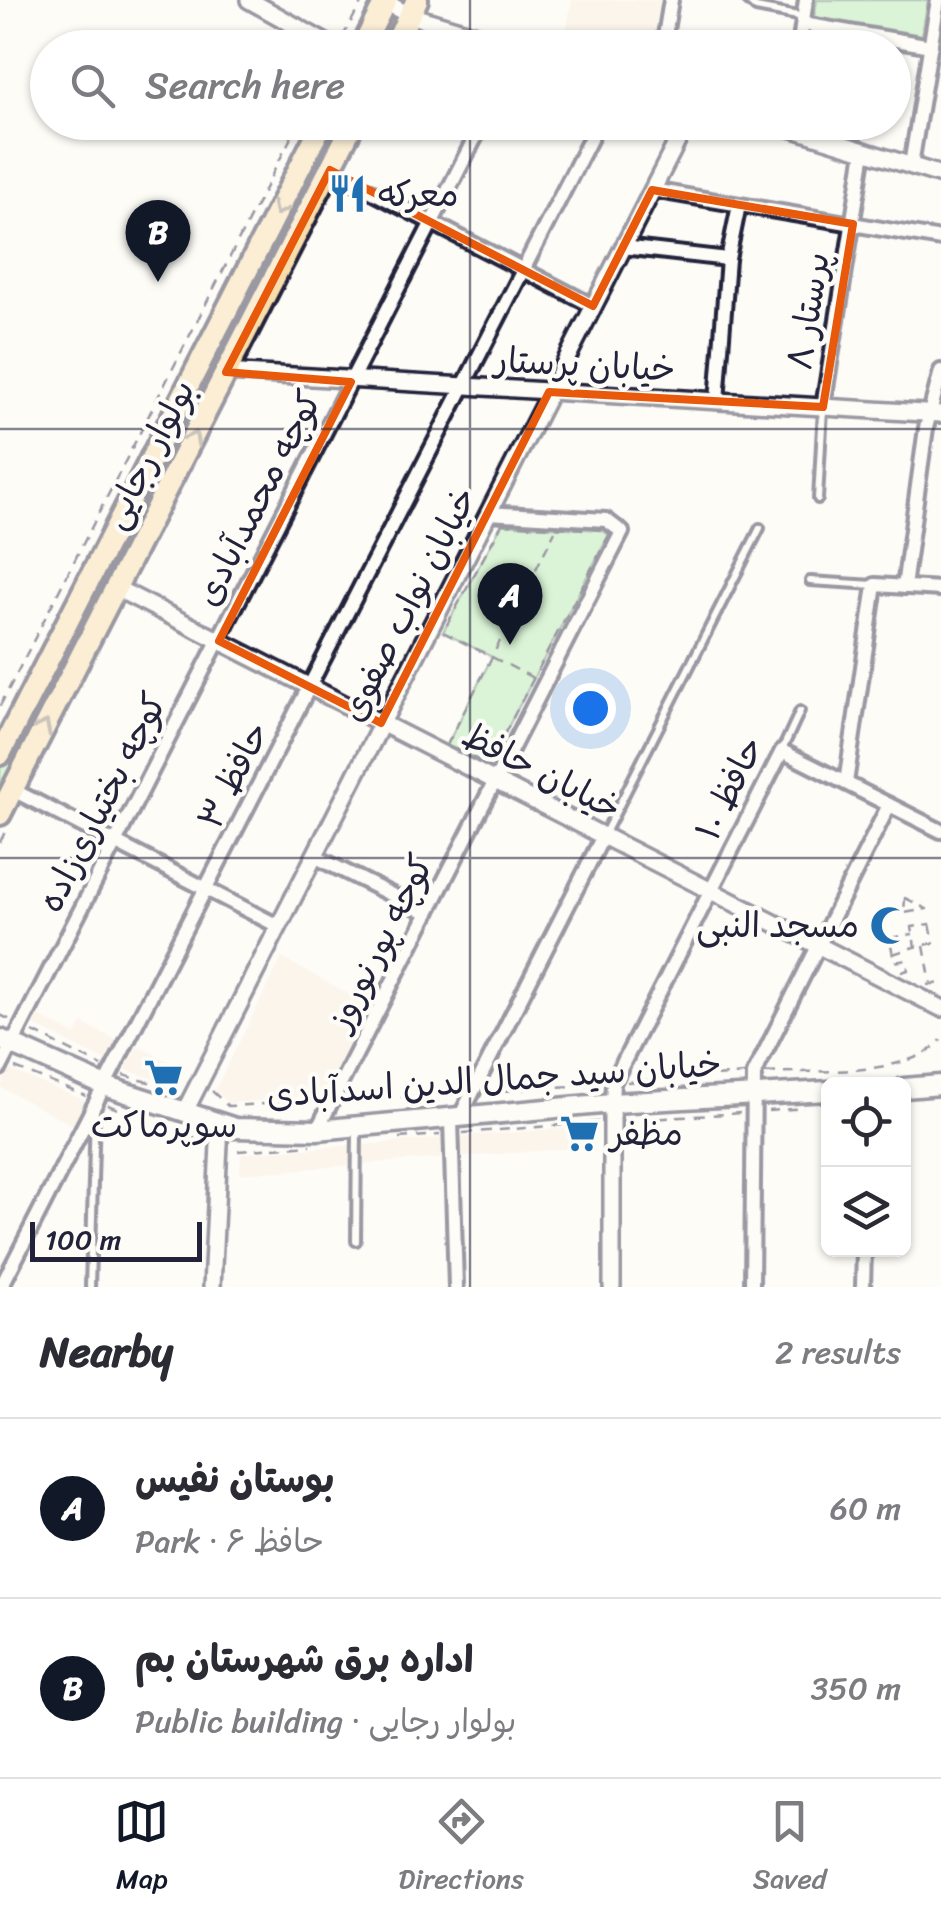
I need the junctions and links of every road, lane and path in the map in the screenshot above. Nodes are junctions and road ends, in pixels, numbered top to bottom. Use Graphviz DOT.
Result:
graph roads {
  1 [pos="249,0"];
  2 [pos="363,0"];
  3 [pos="671,0"];
  4 [pos="748,0"];
  5 [pos="806,0"];
  6 [pos="938,0"];
  7 [pos="386,1"];
  8 [pos="416,11"];
  9 [pos="803,20"];
  10 [pos="303,30"];
  11 [pos="346,30"];
  12 [pos="371,30"];
  13 [pos="469,30"];
  14 [pos="667,30"];
  15 [pos="802,30"];
  16 [pos="852,30"];
  17 [pos="911,42"];
  18 [pos="931,46"];
  19 [pos="934,73"];
  20 [pos="290,140"];
  21 [pos="314,140"];
  22 [pos="345,140"];
  23 [pos="475,140"];
  24 [pos="590,140"];
  25 [pos="677,140"];
  26 [pos="831,140"];
  27 [pos="864,151"];
  28 [pos="911,165"];
  29 [pos="330,170"];
  30 [pos="941,175"];
  31 [pos="652,190"];
  32 [pos="738,205"];
  33 [pos="432,223"];
  34 [pos="853,224"];
  35 [pos="941,239"];
  36 [pos="623,247"];
  37 [pos="728,260"];
  38 [pos="524,270"];
  39 [pos="593,306"];
  40 [pos="941,371"];
  41 [pos="226,372"];
  42 [pos="351,382"];
  43 [pos="464,388"];
  44 [pos="550,392"];
  45 [pos="717,401"];
  46 [pos="824,407"];
  47 [pos="936,414"];
  48 [pos="148,466"];
  49 [pos="172,478"];
  50 [pos="818,499"];
  51 [pos="488,513"];
  52 [pos="560,522"];
  53 [pos="760,528"];
  54 [pos="810,581"];
  55 [pos="875,585"];
  56 [pos="904,586"];
  57 [pos="116,588"];
  58 [pos="941,589"];
  59 [pos="219,640"];
  60 [pos="492,657"];
  61 [pos="539,682"];
  62 [pos="311,688"];
  63 [pos="0,706"];
  64 [pos="800,711"];
  65 [pos="381,723"];
  66 [pos="782,751"];
  67 [pos="0,754"];
  68 [pos="495,781"];
  69 [pos="846,783"];
  70 [pos="13,790"];
  71 [pos="889,805"];
  72 [pos="0,814"];
  73 [pos="941,831"];
  74 [pos="603,836"];
  75 [pos="116,842"];
  76 [pos="314,856"];
  77 [pos="208,890"];
  78 [pos="711,891"];
  79 [pos="918,910"];
  80 [pos="428,914"];
  81 [pos="921,925"];
  82 [pos="278,926"];
  83 [pos="913,934"];
  84 [pos="924,945"];
  85 [pos="818,946"];
  86 [pos="915,946"];
  87 [pos="892,954"];
  88 [pos="897,972"];
  89 [pos="931,985"];
  90 [pos="941,1008"];
  91 [pos="0,1015"];
  92 [pos="22,1026"];
  93 [pos="941,1040"];
  94 [pos="6,1042"];
  95 [pos="1,1066"];
  96 [pos="613,1083"];
  97 [pos="941,1085"];
  98 [pos="105,1086"];
  99 [pos="911,1087"];
  100 [pos="180,1090"];
  101 [pos="212,1090"];
  102 [pos="821,1091"];
  103 [pos="473,1092"];
  104 [pos="754,1093"];
  105 [pos="332,1102"];
  106 [pos="810,1108"];
  107 [pos="184,1112"];
  108 [pos="612,1112"];
  109 [pos="220,1124"];
  110 [pos="454,1125"];
  111 [pos="357,1127"];
  112 [pos="317,1137"];
  113 [pos="394,1138"];
  114 [pos="200,1145"];
  115 [pos="238,1151"];
  116 [pos="356,1241"];
  117 [pos="864,1257"];
  118 [pos="1,1287"];
  119 [pos="90,1287"];
  120 [pos="212,1287"];
  121 [pos="456,1287"];
  122 [pos="612,1287"];
  123 [pos="752,1287"];
  124 [pos="864,1287"];
  1 -- 10 [label="street"];
  2 -- 11 [label="path"];
  3 -- 14 [label="street"];
  4 -- 9 [label="lane"];
  5 -- 9 [label="street"];
  6 -- 18 [label="street"];
  7 -- 8 [label="street"];
  7 -- 12 [label="main road"];
  8 -- 13 [label="street"];
  9 -- 15 [label="street"];
  9 -- 16 [label="street"];
  17 -- 18 [label="street"];
  18 -- 19 [label="street"];
  19 -- 28 [label="street"];
  20 -- 63 [label="path"];
  21 -- 48 [label="main road, بولوار رجایی, one-way"];
  22 -- 29 [label="main road, بولوار رجایی"];
  23 -- 33 [label="street, کوچه محمدآبادی"];
  24 -- 38 [label="street, حافظ ۳"];
  25 -- 31 [label="street, خیابان نواب صفوی"];
  26 -- 27 [label="street"];
  27 -- 28 [label="street"];
  27 -- 34 [label="street, پرستار ۸"];
  28 -- 30 [label="street"];
  29 -- 33 [label="street"];
  29 -- 41 [label="main road, بولوار رجایی"];
  31 -- 32 [label="street"];
  31 -- 36 [label="street, خیابان نواب صفوی"];
  32 -- 34 [label="street"];
  32 -- 37 [label="street"];
  33 -- 38 [label="street"];
  33 -- 42 [label="street, کوچه محمدآبادی"];
  34 -- 35 [label="street"];
  34 -- 46 [label="street, پرستار ۸"];
  36 -- 37 [label="street"];
  36 -- 39 [label="street, خیابان نواب صفوی"];
  37 -- 45 [label="street"];
  38 -- 39 [label="street"];
  38 -- 43 [label="street, حافظ ۳"];
  39 -- 44 [label="street, خیابان نواب صفوی"];
  40 -- 47 [label="street"];
  41 -- 42 [label="street, خیابان پرستار"];
  49 -- 41 [label="main road, بولوار رجایی, one-way"];
  42 -- 43 [label="street, خیابان پرستار"];
  42 -- 59 [label="street, کوچه محمدآبادی"];
  43 -- 44 [label="street, خیابان پرستار"];
  43 -- 62 [label="street, حافظ ۳"];
  44 -- 45 [label="street, خیابان پرستار"];
  44 -- 51 [label="street, خیابان نواب صفوی"];
  45 -- 46 [label="street, خیابان پرستار"];
  46 -- 47 [label="street, خیابان پرستار"];
  46 -- 50 [label="lane"];
  47 -- 56 [label="street"];
  48 -- 49 [label="main road"];
  48 -- 67 [label="main road, بولوار رجایی"];
  49 -- 57 [label="main road, بولوار رجایی"];
  51 -- 52 [label="street"];
  51 -- 65 [label="street, خیابان نواب صفوی"];
  52 -- 60 [label="path"];
  52 -- 60 [label="path"];
  52 -- 61 [label="path"];
  52 -- 61 [label="street, کوچه پورنوروز"];
  53 -- 74 [label="lane"];
  54 -- 55 [label="lane"];
  55 -- 56 [label="street"];
  55 -- 69 [label="street"];
  56 -- 58 [label="street"];
  57 -- 59 [label="street, خیابان حافظ"];
  70 -- 57 [label="main road, بولوار رجایی, one-way"];
  59 -- 62 [label="street, خیابان حافظ"];
  59 -- 75 [label="street, کوچه بختیاری‌زاده"];
  60 -- 61 [label="path"];
  60 -- 61 [label="path"];
  61 -- 68 [label="street, کوچه پورنوروز"];
  62 -- 65 [label="street, خیابان حافظ"];
  62 -- 77 [label="street, حافظ ۳"];
  64 -- 66 [label="lane, حافظ ۱۰"];
  65 -- 68 [label="street, خیابان حافظ"];
  65 -- 76 [label="street, خیابان نواب صفوی"];
  66 -- 69 [label="street"];
  66 -- 78 [label="street, حافظ ۱۰"];
  68 -- 74 [label="street, خیابان حافظ"];
  68 -- 80 [label="street, کوچه پورنوروز"];
  69 -- 71 [label="street"];
  70 -- 72 [label="main road, بولوار رجایی"];
  70 -- 75 [label="street"];
  71 -- 73 [label="street"];
  71 -- 85 [label="street"];
  74 -- 78 [label="street, خیابان حافظ"];
  74 -- 103 [label="street"];
  75 -- 77 [label="street"];
  75 -- 92 [label="street, کوچه بختیاری‌زاده"];
  76 -- 80 [label="street"];
  76 -- 82 [label="street, خیابان نواب صفوی"];
  77 -- 82 [label="street"];
  77 -- 98 [label="street, حافظ ۳"];
  78 -- 85 [label="street, خیابان حافظ"];
  78 -- 96 [label="street, حافظ ۱۰"];
  79 -- 79 [label="path"];
  79 -- 81 [label="path"];
  80 -- 105 [label="street, کوچه پورنوروز"];
  81 -- 83 [label="path"];
  81 -- 84 [label="path"];
  82 -- 107 [label="street, خیابان نواب صفوی"];
  83 -- 86 [label="path"];
  83 -- 87 [label="path"];
  84 -- 86 [label="path"];
  84 -- 89 [label="path"];
  85 -- 90 [label="street, خیابان حافظ"];
  85 -- 104 [label="street"];
  86 -- 87 [label="path"];
  87 -- 88 [label="path"];
  91 -- 92 [label="path"];
  92 -- 94 [label="street, کوچه بختیاری‌زاده"];
  92 -- 98 [label="path"];
  93 -- 104 [label="path"];
  94 -- 95 [label="street, کوچه بختیاری‌زاده"];
  94 -- 98 [label="main road, خیابان سید جمال الدین اسدآبادی"];
  95 -- 98 [label="path"];
  96 -- 103 [label="path"];
  96 -- 104 [label="path"];
  96 -- 108 [label="street"];
  97 -- 99 [label="main road"];
  98 -- 100 [label="path"];
  98 -- 107 [label="main road, خیابان سید جمال الدین اسدآبادی"];
  98 -- 114 [label="path"];
  98 -- 118 [label="street, حافظ ۳"];
  98 -- 119 [label="lane"];
  101 -- 105 [label="path"];
  102 -- 104 [label="main road, خیابان سید جمال الدین اسدآبادی"];
  103 -- 105 [label="path"];
  103 -- 110 [label="street"];
  104 -- 106 [label="path"];
  104 -- 108 [label="main road, خیابان سید جمال الدین اسدآبادی"];
  104 -- 108 [label="path"];
  104 -- 123 [label="street"];
  105 -- 112 [label="street, کوچه پورنوروز"];
  107 -- 109 [label="main road, خیابان سید جمال الدین اسدآبادی"];
  108 -- 110 [label="main road, خیابان سید جمال الدین اسدآبادی"];
  108 -- 110 [label="path"];
  108 -- 122 [label="street"];
  109 -- 112 [label="main road, خیابان سید جمال الدین اسدآبادی"];
  109 -- 120 [label="street"];
  110 -- 111 [label="main road, خیابان سید جمال الدین اسدآبادی"];
  110 -- 113 [label="path"];
  110 -- 121 [label="street"];
  111 -- 112 [label="main road, خیابان سید جمال الدین اسدآبادی"];
  111 -- 116 [label="lane"];
  112 -- 115 [label="path"];
  117 -- 124 [label="street"];
}
